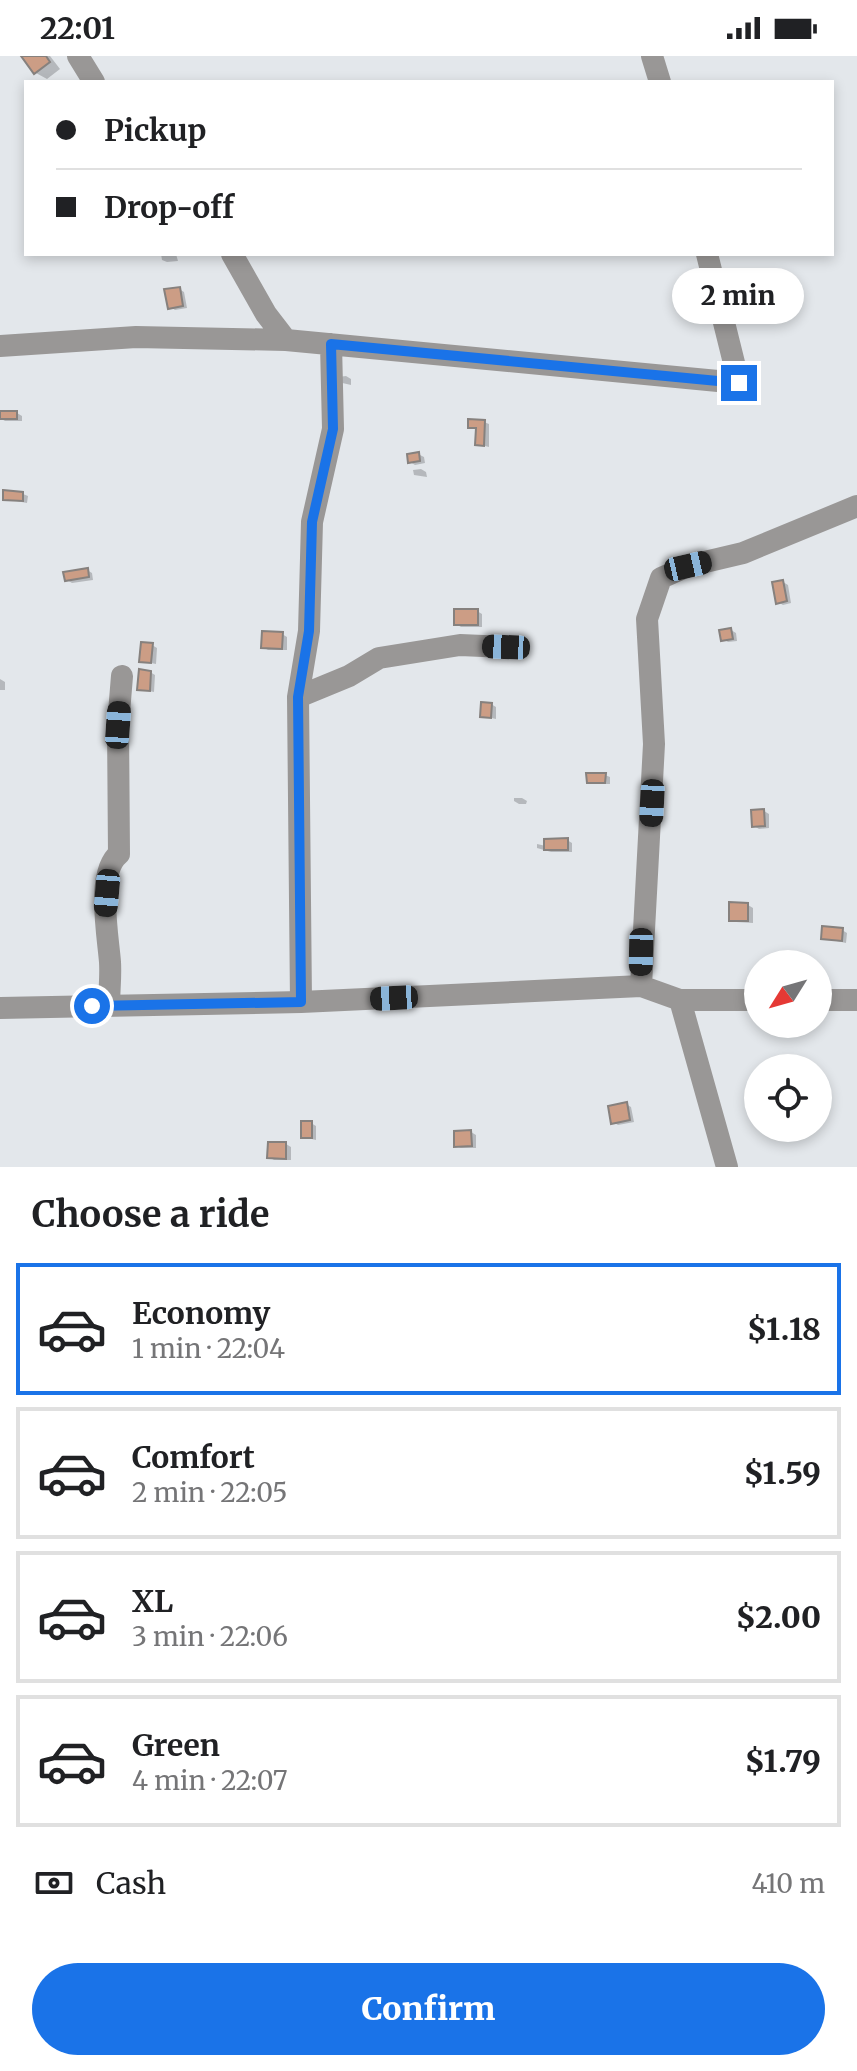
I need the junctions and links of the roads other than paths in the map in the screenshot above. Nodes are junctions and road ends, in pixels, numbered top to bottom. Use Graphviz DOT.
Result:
graph roads {
  1 [pos="78,56"];
  2 [pos="652,56"];
  3 [pos="93,80"];
  4 [pos="659,80"];
  5 [pos="233,256"];
  6 [pos="707,256"];
  7 [pos="286,340"];
  8 [pos="331,344"];
  9 [pos="0,346"];
  10 [pos="857,506"];
  11 [pos="506,647"];
  12 [pos="122,676"];
  13 [pos="298,697"];
  14 [pos="641,986"];
  15 [pos="680,1000"];
  16 [pos="744,1000"];
  17 [pos="832,1000"];
  18 [pos="857,1000"];
  19 [pos="301,1002"];
  20 [pos="109,1006"];
  21 [pos="0,1008"];
  22 [pos="727,1167"];
  1 -- 3 [label="street"];
  2 -- 4 [label="street"];
  5 -- 7 [label="street"];
  6 -- 8 [label="street"];
  7 -- 8 [label="street"];
  7 -- 9 [label="street"];
  8 -- 13 [label="street"];
  10 -- 14 [label="street"];
  11 -- 13 [label="street"];
  12 -- 20 [label="street"];
  13 -- 19 [label="street"];
  14 -- 15 [label="street"];
  14 -- 19 [label="street"];
  15 -- 16 [label="street"];
  15 -- 22 [label="street"];
  17 -- 18 [label="street"];
  19 -- 20 [label="street"];
  20 -- 21 [label="street"];
}
